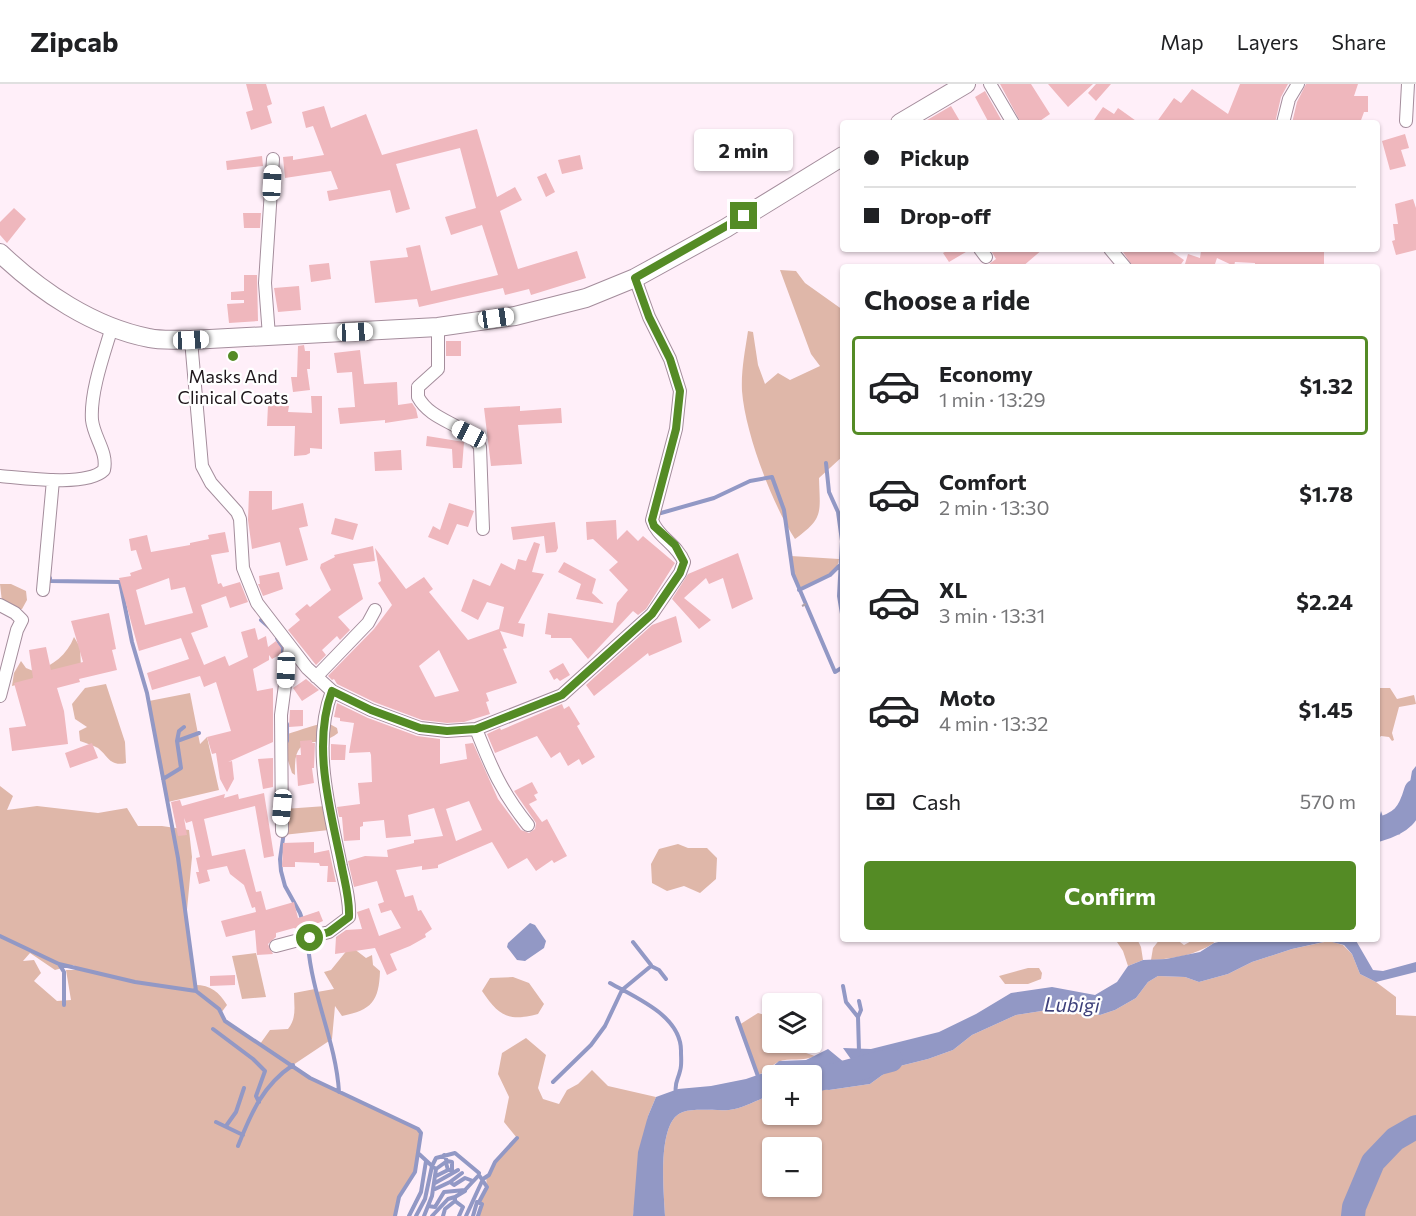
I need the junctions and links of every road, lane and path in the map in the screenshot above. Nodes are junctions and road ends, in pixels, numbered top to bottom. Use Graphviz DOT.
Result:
graph roads {
  1 [pos="966,84"];
  2 [pos="990,84"];
  3 [pos="1298,84"];
  4 [pos="1408,84"];
  5 [pos="940,90"];
  6 [pos="904,120"];
  7 [pos="1011,120"];
  8 [pos="1284,120"];
  9 [pos="1406,121"];
  10 [pos="840,158"];
  11 [pos="273,159"];
  12 [pos="1112,252"];
  13 [pos="0,253"];
  14 [pos="1122,264"];
  15 [pos="635,278"];
  16 [pos="112,327"];
  17 [pos="438,327"];
  18 [pos="269,336"];
  19 [pos="191,340"];
  20 [pos="0,476"];
  21 [pos="53,480"];
  22 [pos="483,529"];
  23 [pos="43,590"];
  24 [pos="808,603"];
  25 [pos="0,605"];
  26 [pos="802,606"];
  27 [pos="375,610"];
  28 [pos="290,647"];
  29 [pos="316,677"];
  30 [pos="332,691"];
  31 [pos="0,696"];
  32 [pos="476,729"];
  33 [pos="528,825"];
  34 [pos="282,831"];
  35 [pos="276,946"];
  1 -- 5 [label="street"];
  2 -- 7 [label="street"];
  3 -- 8 [label="street"];
  4 -- 9 [label="street"];
  5 -- 6 [label="street"];
  10 -- 15 [label="street"];
  11 -- 18 [label="street"];
  12 -- 14 [label="street"];
  13 -- 16 [label="street"];
  15 -- 17 [label="street"];
  15 -- 32 [label="street"];
  16 -- 19 [label="street"];
  16 -- 21 [label="street"];
  17 -- 18 [label="street"];
  17 -- 22 [label="street"];
  18 -- 19 [label="street"];
  19 -- 28 [label="street"];
  20 -- 21 [label="street"];
  21 -- 23 [label="street"];
  24 -- 26 [label="path"];
  25 -- 31 [label="street"];
  27 -- 29 [label="street"];
  28 -- 29 [label="street"];
  28 -- 34 [label="street"];
  29 -- 30 [label="street"];
  30 -- 32 [label="street"];
  30 -- 35 [label="street"];
  32 -- 33 [label="street"];
}
